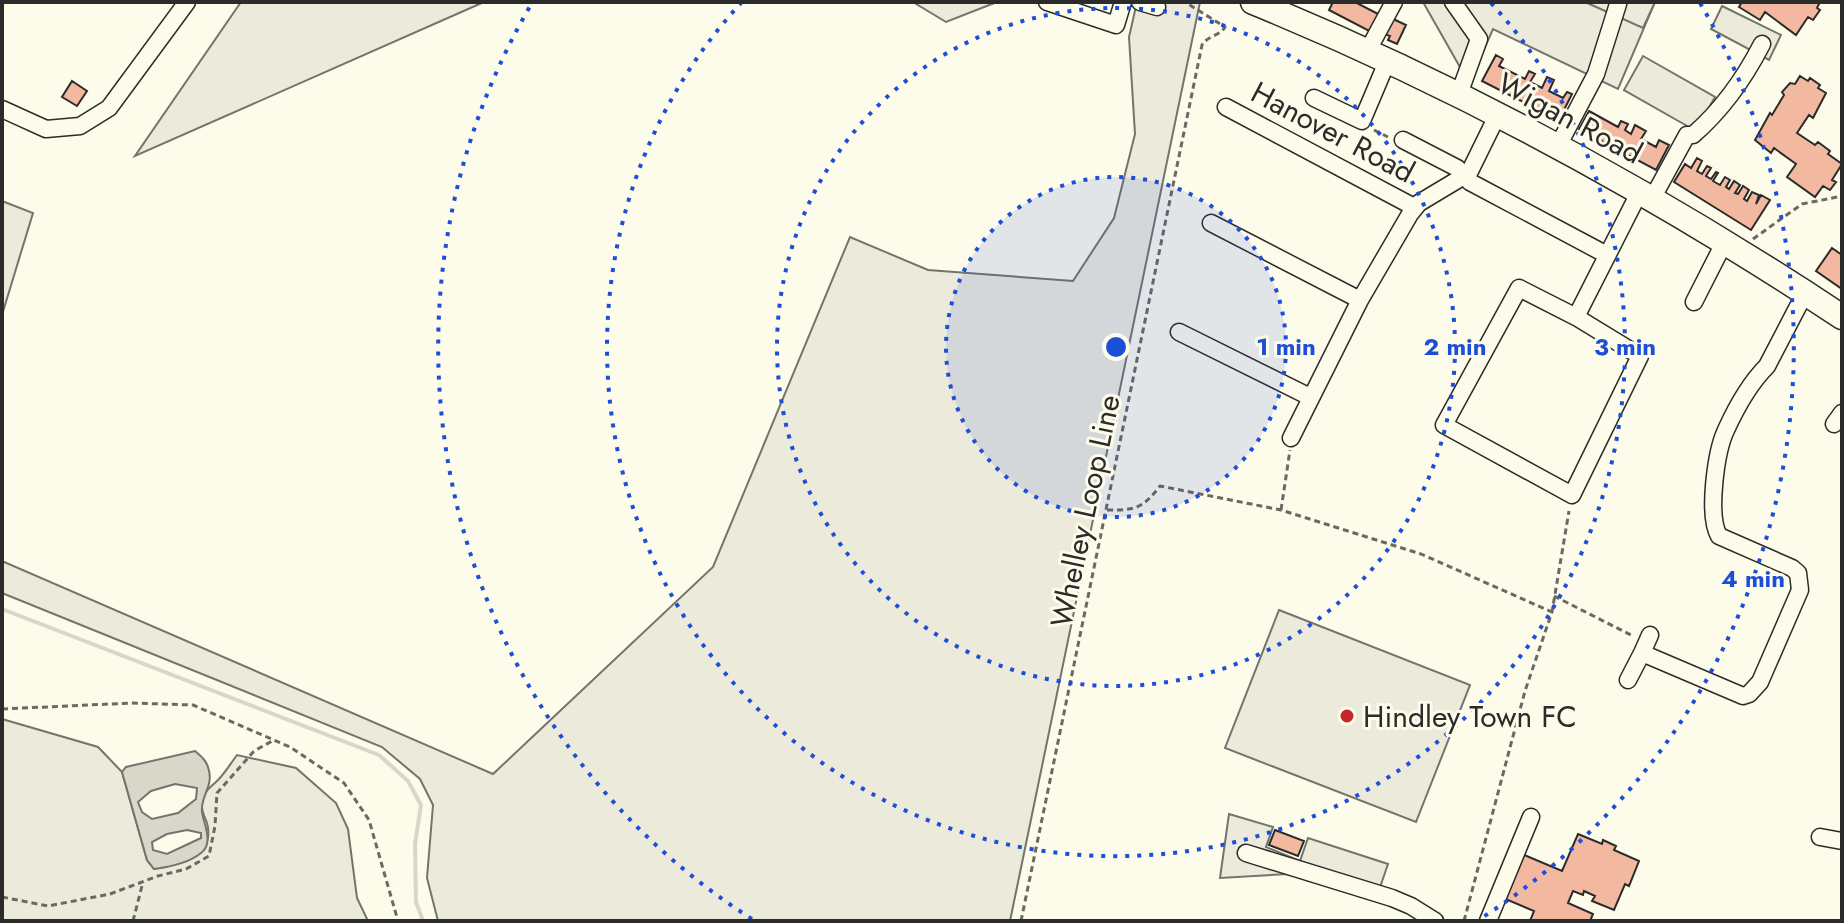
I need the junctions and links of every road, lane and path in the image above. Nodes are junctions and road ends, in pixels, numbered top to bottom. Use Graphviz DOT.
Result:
graph roads {
  1 [pos="187,2"];
  2 [pos="1047,2"];
  3 [pos="1123,2"];
  4 [pos="1140,2"];
  5 [pos="1185,2"];
  6 [pos="1253,2"];
  7 [pos="1394,2"];
  8 [pos="1453,2"];
  9 [pos="1618,4"];
  10 [pos="1157,7"];
  11 [pos="1762,44"];
  12 [pos="1377,57"];
  13 [pos="1458,97"];
  14 [pos="1314,98"];
  15 [pos="1226,105"];
  16 [pos="2,109"];
  17 [pos="1498,114"];
  18 [pos="1362,121"];
  19 [pos="1403,140"];
  20 [pos="1558,146"];
  21 [pos="1466,177"];
  22 [pos="1646,195"];
  23 [pos="1842,196"];
  24 [pos="1414,207"];
  25 [pos="1210,224"];
  26 [pos="1730,246"];
  27 [pos="1607,255"];
  28 [pos="1805,293"];
  29 [pos="1360,300"];
  30 [pos="1694,302"];
  31 [pos="1576,317"];
  32 [pos="1842,317"];
  33 [pos="1178,333"];
  34 [pos="1310,397"];
  35 [pos="1291,438"];
  36 [pos="1572,495"];
  37 [pos="1106,510"];
  38 [pos="1281,510"];
  39 [pos="1554,596"];
  40 [pos="1552,612"];
  41 [pos="1646,644"];
  42 [pos="1628,680"];
  43 [pos="2,709"];
  44 [pos="274,740"];
  45 [pos="1531,817"];
  46 [pos="1820,837"];
  47 [pos="1842,841"];
  48 [pos="1246,853"];
  49 [pos="143,881"];
  50 [pos="2,897"];
  51 [pos="133,921"];
  52 [pos="398,921"];
  53 [pos="1021,921"];
  54 [pos="1435,921"];
  55 [pos="1464,921"];
  56 [pos="1488,921"];
  1 -- 16 [label="street"];
  2 -- 3 [label="street"];
  4 -- 10 [label="street"];
  5 -- 37 [label="path, Whelley Loop Line"];
  6 -- 12 [label="highway, Wigan Road"];
  7 -- 12 [label="street"];
  8 -- 13 [label="street"];
  9 -- 20 [label="street"];
  11 -- 22 [label="street"];
  12 -- 13 [label="highway, Wigan Road"];
  12 -- 18 [label="street"];
  13 -- 17 [label="highway, Wigan Road"];
  14 -- 18 [label="street"];
  15 -- 24 [label="street, Hanover Road"];
  17 -- 20 [label="highway, Wigan Road"];
  17 -- 21 [label="street"];
  18 -- 19 [label="path"];
  19 -- 21 [label="street"];
  20 -- 22 [label="highway, Wigan Road"];
  21 -- 24 [label="street"];
  21 -- 27 [label="street"];
  22 -- 26 [label="highway, Wigan Road"];
  22 -- 27 [label="street"];
  23 -- 26 [label="path"];
  24 -- 29 [label="street"];
  25 -- 29 [label="street"];
  26 -- 28 [label="highway, Wigan Road"];
  26 -- 30 [label="street"];
  27 -- 31 [label="street"];
  28 -- 32 [label="highway, Wigan Road"];
  28 -- 41 [label="street"];
  29 -- 34 [label="street"];
  31 -- 36 [label="street"];
  31 -- 36 [label="street"];
  33 -- 34 [label="street"];
  34 -- 35 [label="street"];
  35 -- 38 [label="path"];
  36 -- 39 [label="path"];
  37 -- 38 [label="path"];
  37 -- 53 [label="path, Whelley Loop Line"];
  38 -- 40 [label="path"];
  39 -- 40 [label="path"];
  39 -- 41 [label="path"];
  40 -- 55 [label="path"];
  41 -- 42 [label="street"];
  43 -- 44 [label="path"];
  44 -- 49 [label="path"];
  44 -- 52 [label="path"];
  45 -- 56 [label="street"];
  46 -- 47 [label="street"];
  48 -- 54 [label="street"];
  49 -- 50 [label="path"];
  49 -- 51 [label="path"];
}
